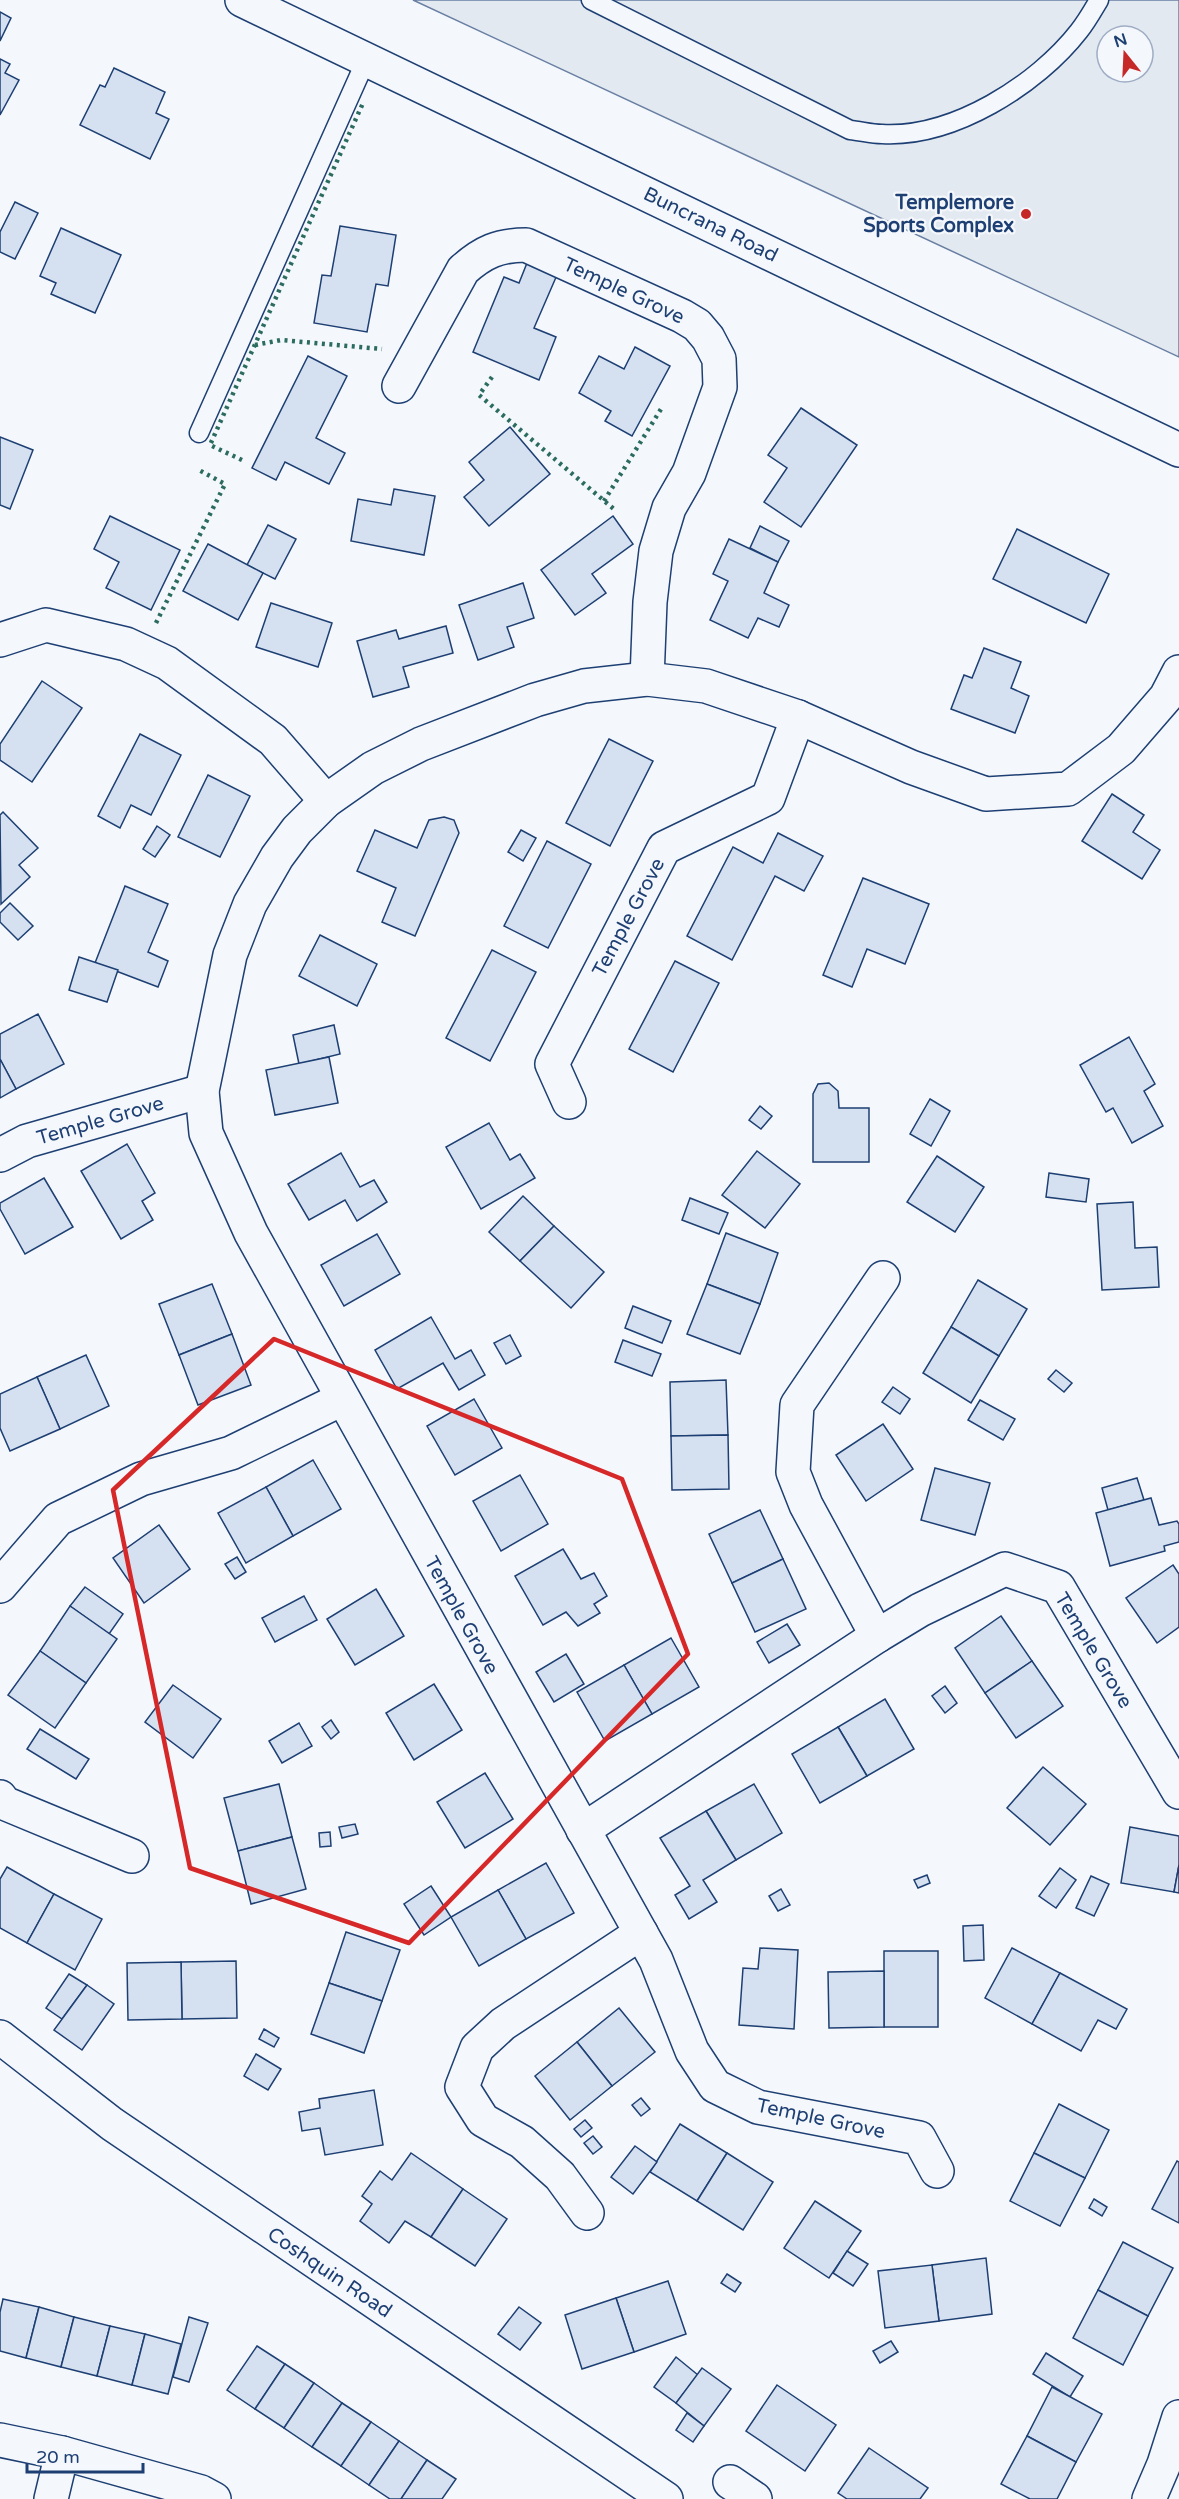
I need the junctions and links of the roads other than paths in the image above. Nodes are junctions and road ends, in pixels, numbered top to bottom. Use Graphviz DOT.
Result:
graph roads {
  1 [pos="242,0"];
  2 [pos="591,0"];
  3 [pos="1099,0"];
  4 [pos="367,58"];
  5 [pos="399,386"];
  6 [pos="199,432"];
  7 [pos="1179,450"];
  8 [pos="0,640"];
  9 [pos="647,679"];
  10 [pos="1175,691"];
  11 [pos="798,717"];
  12 [pos="326,801"];
  13 [pos="202,1091"];
  14 [pos="569,1102"];
  15 [pos="0,1155"];
  16 [pos="883,1278"];
  17 [pos="342,1400"];
  18 [pos="0,1586"];
  19 [pos="877,1636"];
  20 [pos="1179,1792"];
  21 [pos="0,1797"];
  22 [pos="583,1830"];
  23 [pos="132,1856"];
  24 [pos="641,1934"];
  25 [pos="0,2037"];
  26 [pos="937,2171"];
  27 [pos="587,2213"];
  28 [pos="1179,2417"];
  29 [pos="0,2440"];
  30 [pos="62,2453"];
  31 [pos="51,2499"];
  32 [pos="214,2499"];
  33 [pos="666,2499"];
  34 [pos="1149,2499"];
  1 -- 4 [label="main road, Buncrana Road"];
  2 -- 3 [label="lane"];
  4 -- 6 [label="lane"];
  4 -- 7 [label="main road, Buncrana Road"];
  5 -- 9 [label="main road, Temple Grove"];
  8 -- 12 [label="main road"];
  9 -- 11 [label="main road, Temple Grove"];
  9 -- 12 [label="main road, Temple Grove"];
  10 -- 11 [label="main road, Temple Grove"];
  11 -- 14 [label="main road, Temple Grove"];
  12 -- 13 [label="main road, Temple Grove"];
  13 -- 15 [label="main road, Temple Grove"];
  13 -- 17 [label="main road, Temple Grove"];
  16 -- 19 [label="main road"];
  17 -- 18 [label="main road"];
  17 -- 22 [label="main road, Temple Grove"];
  19 -- 20 [label="main road, Temple Grove"];
  19 -- 22 [label="main road, Temple Grove"];
  21 -- 23 [label="main road"];
  22 -- 24 [label="main road, Temple Grove"];
  24 -- 26 [label="main road, Temple Grove"];
  24 -- 27 [label="main road"];
  25 -- 33 [label="main road, Coshquin Road"];
  28 -- 34 [label="main road"];
  29 -- 30 [label="main road"];
  30 -- 31 [label="main road"];
  30 -- 32 [label="main road"];
}
